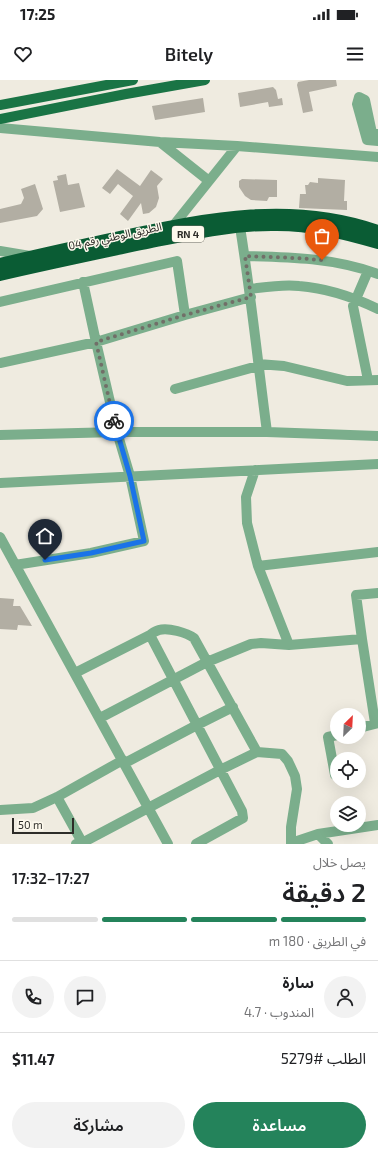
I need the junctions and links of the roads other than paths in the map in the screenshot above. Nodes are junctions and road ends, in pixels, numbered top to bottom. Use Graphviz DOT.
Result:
graph roads {
  1 [pos="132,80"];
  2 [pos="205,80"];
  3 [pos="0,105"];
  4 [pos="0,119"];
  5 [pos="0,128"];
  6 [pos="378,134"];
  7 [pos="378,141"];
  8 [pos="160,142"];
  9 [pos="237,146"];
  10 [pos="378,157"];
  11 [pos="209,182"];
  12 [pos="173,226"];
  13 [pos="240,227"];
  14 [pos="378,231"];
  15 [pos="378,243"];
  16 [pos="0,251"];
  17 [pos="32,256"];
  18 [pos="245,256"];
  19 [pos="0,264"];
  20 [pos="373,273"];
  21 [pos="0,275"];
  22 [pos="83,282"];
  23 [pos="250,293"];
  24 [pos="356,299"];
  25 [pos="0,302"];
  26 [pos="378,309"];
  27 [pos="185,315"];
  28 [pos="96,342"];
  29 [pos="0,363"];
  30 [pos="258,365"];
  31 [pos="373,380"];
  32 [pos="175,389"];
  33 [pos="117,432"];
  34 [pos="267,432"];
  35 [pos="0,435"];
  36 [pos="378,436"];
  37 [pos="378,464"];
  38 [pos="255,470"];
  39 [pos="130,476"];
  40 [pos="0,483"];
  41 [pos="0,537"];
  42 [pos="378,552"];
  43 [pos="5,554"];
  44 [pos="15,565"];
  45 [pos="258,566"];
  46 [pos="378,593"];
  47 [pos="150,635"];
  48 [pos="362,639"];
  49 [pos="289,645"];
  50 [pos="207,662"];
  51 [pos="75,673"];
  52 [pos="174,680"];
  53 [pos="373,684"];
  54 [pos="232,707"];
  55 [pos="100,718"];
  56 [pos="376,723"];
  57 [pos="197,725"];
  58 [pos="366,726"];
  59 [pos="330,737"];
  60 [pos="257,752"];
  61 [pos="331,752"];
  62 [pos="124,762"];
  63 [pos="220,770"];
  64 [pos="56,797"];
  65 [pos="149,807"];
  66 [pos="0,810"];
  67 [pos="378,825"];
  68 [pos="318,834"];
  69 [pos="80,844"];
  70 [pos="168,844"];
  71 [pos="196,844"];
  72 [pos="291,844"];
  73 [pos="328,844"];
  1 -- 3 [label="main road"];
  2 -- 4 [label="main road"];
  5 -- 8 [label="street"];
  6 -- 7 [label="street"];
  8 -- 9 [label="street"];
  8 -- 11 [label="street"];
  9 -- 10 [label="street"];
  9 -- 11 [label="street"];
  11 -- 12 [label="street"];
  12 -- 14 [label="highway, الطريق الوطني رقم 04 / RN 4"];
  12 -- 17 [label="highway, الطريق الوطني رقم 04 / RN 4"];
  13 -- 15 [label="highway, الطريق الوطني رقم 04 / RN 4"];
  13 -- 18 [label="street"];
  13 -- 21 [label="highway, الطريق الوطني رقم 04 / RN 4"];
  16 -- 17 [label="street"];
  17 -- 19 [label="highway, الطريق الوطني رقم 04 / RN 4"];
  18 -- 20 [label="street"];
  18 -- 23 [label="street"];
  20 -- 24 [label="street"];
  22 -- 25 [label="street"];
  22 -- 27 [label="street"];
  22 -- 28 [label="street"];
  23 -- 24 [label="street"];
  23 -- 27 [label="street"];
  23 -- 30 [label="street"];
  24 -- 26 [label="street"];
  24 -- 31 [label="street"];
  27 -- 28 [label="street"];
  28 -- 29 [label="street"];
  28 -- 33 [label="street"];
  30 -- 31 [label="street"];
  30 -- 32 [label="street"];
  30 -- 34 [label="street"];
  33 -- 34 [label="street"];
  33 -- 35 [label="street"];
  33 -- 39 [label="street"];
  34 -- 36 [label="street"];
  37 -- 38 [label="street"];
  38 -- 39 [label="street"];
  38 -- 45 [label="street"];
  39 -- 40 [label="street"];
  39 -- 44 [label="street"];
  41 -- 43 [label="street"];
  42 -- 45 [label="street"];
  43 -- 44 [label="street"];
  44 -- 51 [label="street"];
  45 -- 49 [label="street"];
  46 -- 48 [label="street"];
  47 -- 50 [label="street"];
  47 -- 51 [label="street"];
  47 -- 52 [label="street"];
  48 -- 49 [label="street"];
  48 -- 53 [label="street"];
  49 -- 50 [label="street"];
  50 -- 52 [label="street"];
  50 -- 54 [label="street"];
  51 -- 55 [label="street"];
  52 -- 55 [label="street"];
  52 -- 57 [label="street"];
  53 -- 56 [label="street"];
  54 -- 57 [label="street"];
  54 -- 60 [label="street"];
  55 -- 62 [label="street"];
  56 -- 58 [label="street"];
  57 -- 62 [label="street"];
  57 -- 63 [label="street"];
  59 -- 61 [label="street"];
  60 -- 63 [label="street"];
  60 -- 72 [label="street"];
  62 -- 64 [label="street"];
  62 -- 65 [label="street"];
  63 -- 65 [label="street"];
  63 -- 71 [label="street"];
  64 -- 66 [label="street"];
  64 -- 69 [label="street"];
  65 -- 69 [label="street"];
  65 -- 70 [label="street"];
  67 -- 68 [label="street"];
  68 -- 72 [label="street"];
  68 -- 73 [label="street"];
}
